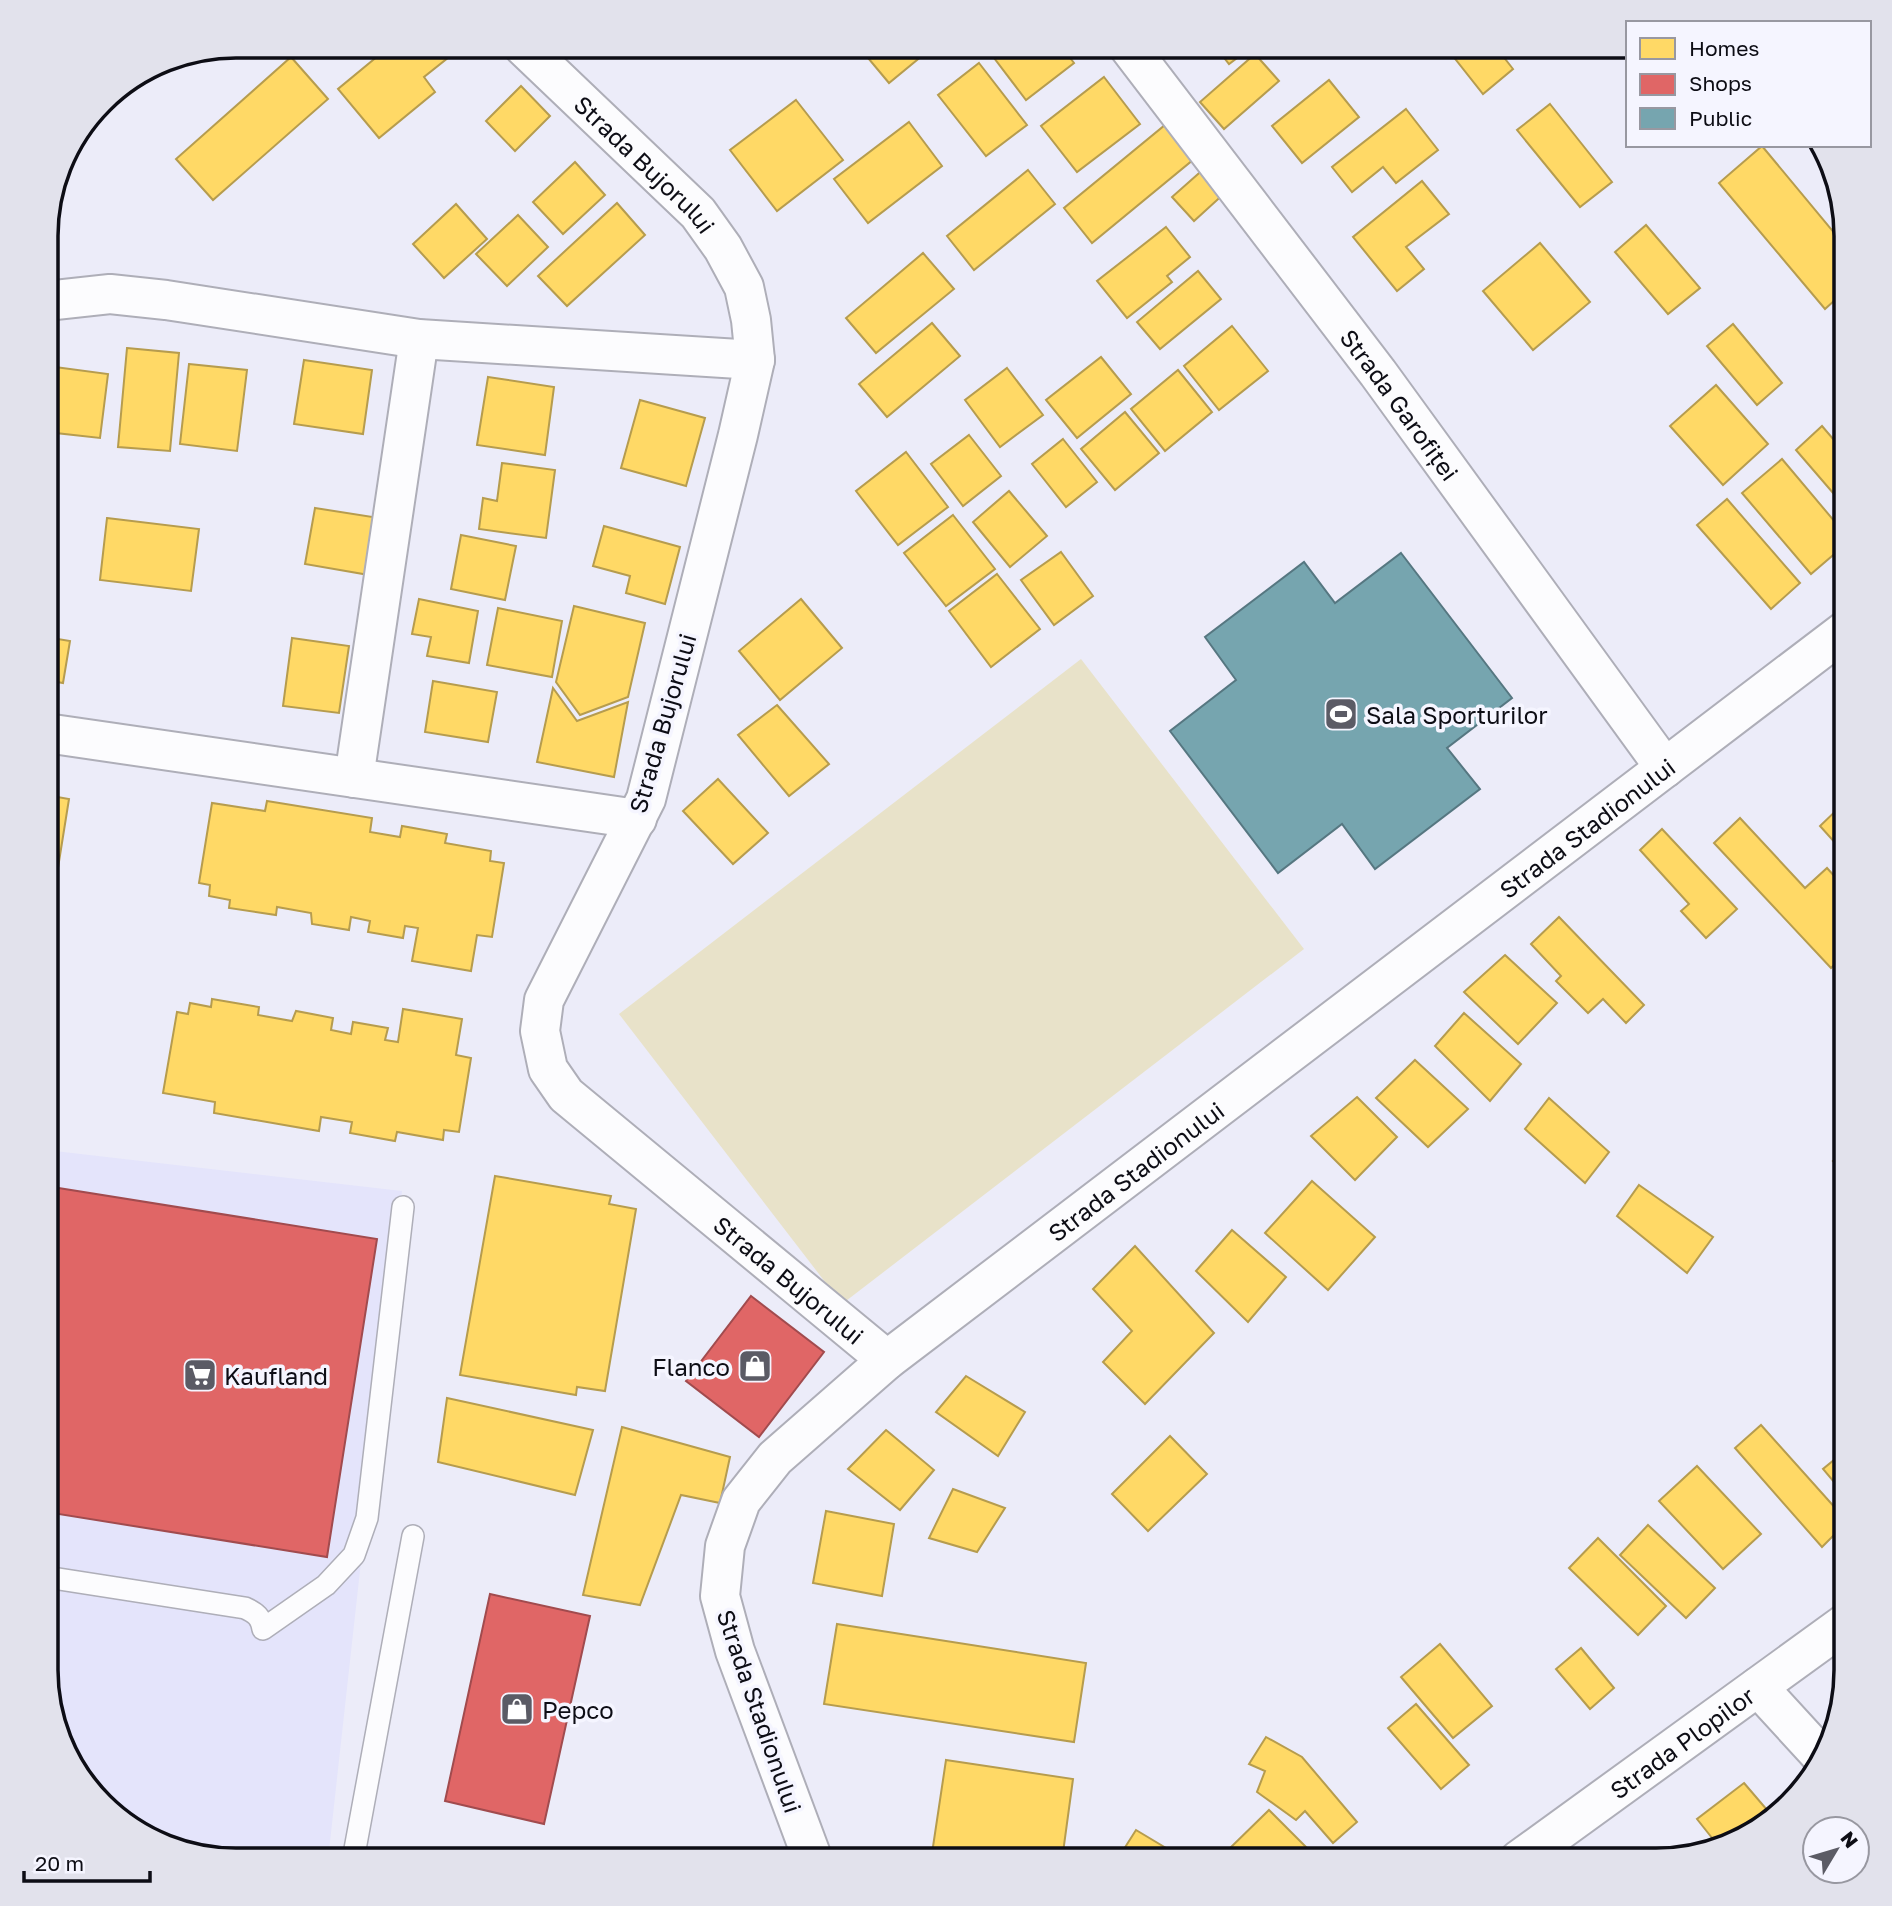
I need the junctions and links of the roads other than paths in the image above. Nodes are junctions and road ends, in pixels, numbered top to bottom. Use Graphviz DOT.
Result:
graph roads {
  1 [pos="536,58"];
  2 [pos="1147,58"];
  3 [pos="58,300"];
  4 [pos="419,339"];
  5 [pos="755,360"];
  6 [pos="1834,639"];
  7 [pos="58,735"];
  8 [pos="1665,768"];
  9 [pos="354,778"];
  10 [pos="637,819"];
  11 [pos="403,1207"];
  12 [pos="887,1360"];
  13 [pos="413,1536"];
  14 [pos="58,1579"];
  15 [pos="1834,1632"];
  16 [pos="1758,1687"];
  17 [pos="1815,1749"];
  18 [pos="355,1848"];
  19 [pos="809,1848"];
  20 [pos="1536,1848"];
  1 -- 5 [label="street, Strada Bujorului"];
  2 -- 8 [label="street, Strada Garofiței"];
  3 -- 4 [label="street"];
  4 -- 5 [label="street"];
  4 -- 9 [label="street"];
  5 -- 10 [label="street, Strada Bujorului"];
  6 -- 8 [label="street, Strada Stadionului"];
  7 -- 9 [label="street"];
  8 -- 12 [label="street, Strada Stadionului"];
  9 -- 10 [label="street"];
  10 -- 12 [label="street, Strada Bujorului"];
  11 -- 14 [label="lane"];
  12 -- 19 [label="street, Strada Stadionului"];
  13 -- 18 [label="lane"];
  15 -- 16 [label="street, Strada Plopilor"];
  16 -- 17 [label="street"];
  16 -- 20 [label="street, Strada Plopilor"];
}
